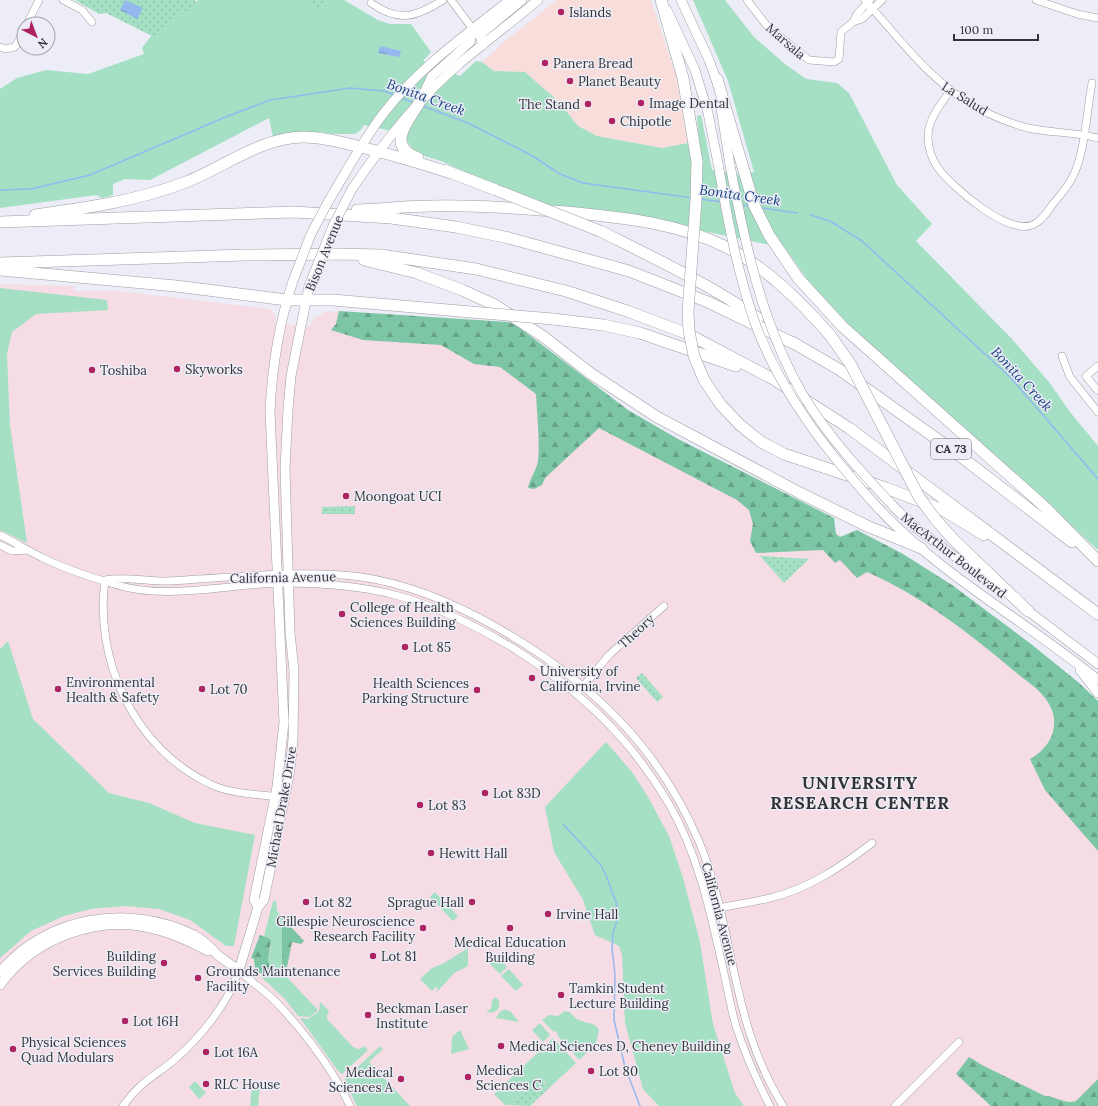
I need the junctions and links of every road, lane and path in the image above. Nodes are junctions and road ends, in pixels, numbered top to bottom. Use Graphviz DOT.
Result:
graph roads {
  1 [pos="38,0"];
  2 [pos="63,0"];
  3 [pos="443,0"];
  4 [pos="451,0"];
  5 [pos="510,0"];
  6 [pos="522,0"];
  7 [pos="538,0"];
  8 [pos="661,0"];
  9 [pos="681,0"];
  10 [pos="747,0"];
  11 [pos="882,0"];
  12 [pos="1036,0"];
  13 [pos="868,1"];
  14 [pos="371,3"];
  15 [pos="873,9"];
  16 [pos="31,16"];
  17 [pos="1098,18"];
  18 [pos="92,22"];
  19 [pos="853,22"];
  20 [pos="473,28"];
  21 [pos="16,44"];
  22 [pos="483,45"];
  23 [pos="0,47"];
  24 [pos="717,80"];
  25 [pos="1092,83"];
  26 [pos="950,91"];
  27 [pos="419,103"];
  28 [pos="1083,134"];
  29 [pos="1098,138"];
  30 [pos="360,147"];
  31 [pos="378,150"];
  32 [pos="451,173"];
  33 [pos="308,213"];
  34 [pos="0,219"];
  35 [pos="0,222"];
  36 [pos="338,254"];
  37 [pos="0,263"];
  38 [pos="0,270"];
  39 [pos="287,300"];
  40 [pos="306,300"];
  41 [pos="797,345"];
  42 [pos="1062,356"];
  43 [pos="1098,366"];
  44 [pos="773,379"];
  45 [pos="1098,389"];
  46 [pos="1086,399"];
  47 [pos="1098,412"];
  48 [pos="0,535"];
  49 [pos="0,545"];
  50 [pos="921,548"];
  51 [pos="27,550"];
  52 [pos="1098,562"];
  53 [pos="278,579"];
  54 [pos="288,579"];
  55 [pos="1053,579"];
  56 [pos="105,580"];
  57 [pos="664,606"];
  58 [pos="1028,611"];
  59 [pos="1098,614"];
  60 [pos="1069,657"];
  61 [pos="1098,664"];
  62 [pos="1098,680"];
  63 [pos="584,685"];
  64 [pos="577,693"];
  65 [pos="1098,693"];
  66 [pos="279,797"];
  67 [pos="872,843"];
  68 [pos="721,908"];
  69 [pos="710,910"];
  70 [pos="212,950"];
  71 [pos="239,970"];
  72 [pos="0,972"];
  73 [pos="0,985"];
  74 [pos="959,1042"];
  75 [pos="123,1106"];
  76 [pos="350,1106"];
  77 [pos="770,1106"];
  78 [pos="782,1106"];
  79 [pos="895,1106"];
  1 -- 16 [label="street"];
  2 -- 18 [label="street"];
  3 -- 14 [label="street"];
  4 -- 20 [label="street"];
  5 -- 20 [label="main road, Bison Avenue"];
  6 -- 22 [label="main road"];
  7 -- 22 [label="main road, Bison Avenue"];
  8 -- 50 [label="main road, MacArthur Boulevard, bridge"];
  8 -- 55 [label="highway, bridge"];
  9 -- 24 [label="main road, MacArthur Boulevard"];
  10 -- 19 [label="street, Marsala"];
  11 -- 15 [label="street, Marsala"];
  12 -- 17 [label="street"];
  13 -- 15 [label="street, La Salud"];
  13 -- 19 [label="street, Marsala"];
  15 -- 19 [label="street, Marsala"];
  15 -- 26 [label="street, La Salud"];
  20 -- 22 [label="street"];
  20 -- 27 [label="main road"];
  20 -- 30 [label="main road, Bison Avenue"];
  21 -- 23 [label="street"];
  22 -- 27 [label="main road, Bison Avenue"];
  24 -- 52 [label="highway"];
  24 -- 58 [label="main road, MacArthur Boulevard, bridge"];
  25 -- 28 [label="street"];
  26 -- 28 [label="street, La Salud"];
  26 -- 28 [label="street"];
  27 -- 31 [label="main road, Bison Avenue"];
  27 -- 32 [label="highway"];
  28 -- 29 [label="street, La Salud"];
  30 -- 31 [label="highway"];
  30 -- 34 [label="highway"];
  30 -- 39 [label="main road, Bison Avenue, bridge"];
  31 -- 32 [label="highway"];
  31 -- 40 [label="main road, Bison Avenue, bridge"];
  32 -- 41 [label="highway, bridge"];
  33 -- 35 [label="highway"];
  33 -- 41 [label="highway"];
  33 -- 58 [label="highway, bridge"];
  36 -- 37 [label="highway"];
  36 -- 44 [label="highway"];
  36 -- 50 [label="highway"];
  38 -- 39 [label="highway"];
  39 -- 40 [label="highway"];
  39 -- 53 [label="main road, Bison Avenue"];
  40 -- 44 [label="highway, bridge"];
  40 -- 54 [label="main road, Bison Avenue"];
  41 -- 52 [label="highway, CA 73"];
  42 -- 46 [label="street"];
  43 -- 45 [label="street"];
  44 -- 55 [label="highway"];
  45 -- 46 [label="street"];
  46 -- 47 [label="street"];
  48 -- 51 [label="street, California Avenue"];
  49 -- 51 [label="street, California Avenue"];
  50 -- 60 [label="main road, MacArthur Boulevard"];
  51 -- 56 [label="street, California Avenue"];
  53 -- 54 [label="street, California Avenue"];
  53 -- 56 [label="street, California Avenue"];
  53 -- 56 [label="street, California Avenue"];
  53 -- 66 [label="main road, Michael Drake Drive"];
  54 -- 63 [label="street, California Avenue"];
  54 -- 64 [label="street, California Avenue"];
  54 -- 66 [label="main road, Michael Drake Drive"];
  55 -- 59 [label="highway"];
  56 -- 66 [label="street"];
  57 -- 63 [label="street, Theory"];
  58 -- 61 [label="main road, MacArthur Boulevard"];
  60 -- 62 [label="main road, MacArthur Boulevard"];
  60 -- 65 [label="main road"];
  63 -- 64 [label="street, Theory"];
  63 -- 68 [label="street, California Avenue"];
  64 -- 69 [label="street, California Avenue"];
  66 -- 71 [label="main road, Michael Drake Drive"];
  67 -- 68 [label="street"];
  68 -- 69 [label="street"];
  68 -- 78 [label="street, California Avenue"];
  69 -- 77 [label="street, California Avenue"];
  70 -- 71 [label="main road"];
  70 -- 72 [label="main road"];
  70 -- 73 [label="main road"];
  71 -- 75 [label="street, Michael Drake Drive"];
  71 -- 76 [label="street"];
  74 -- 79 [label="street"];
}
